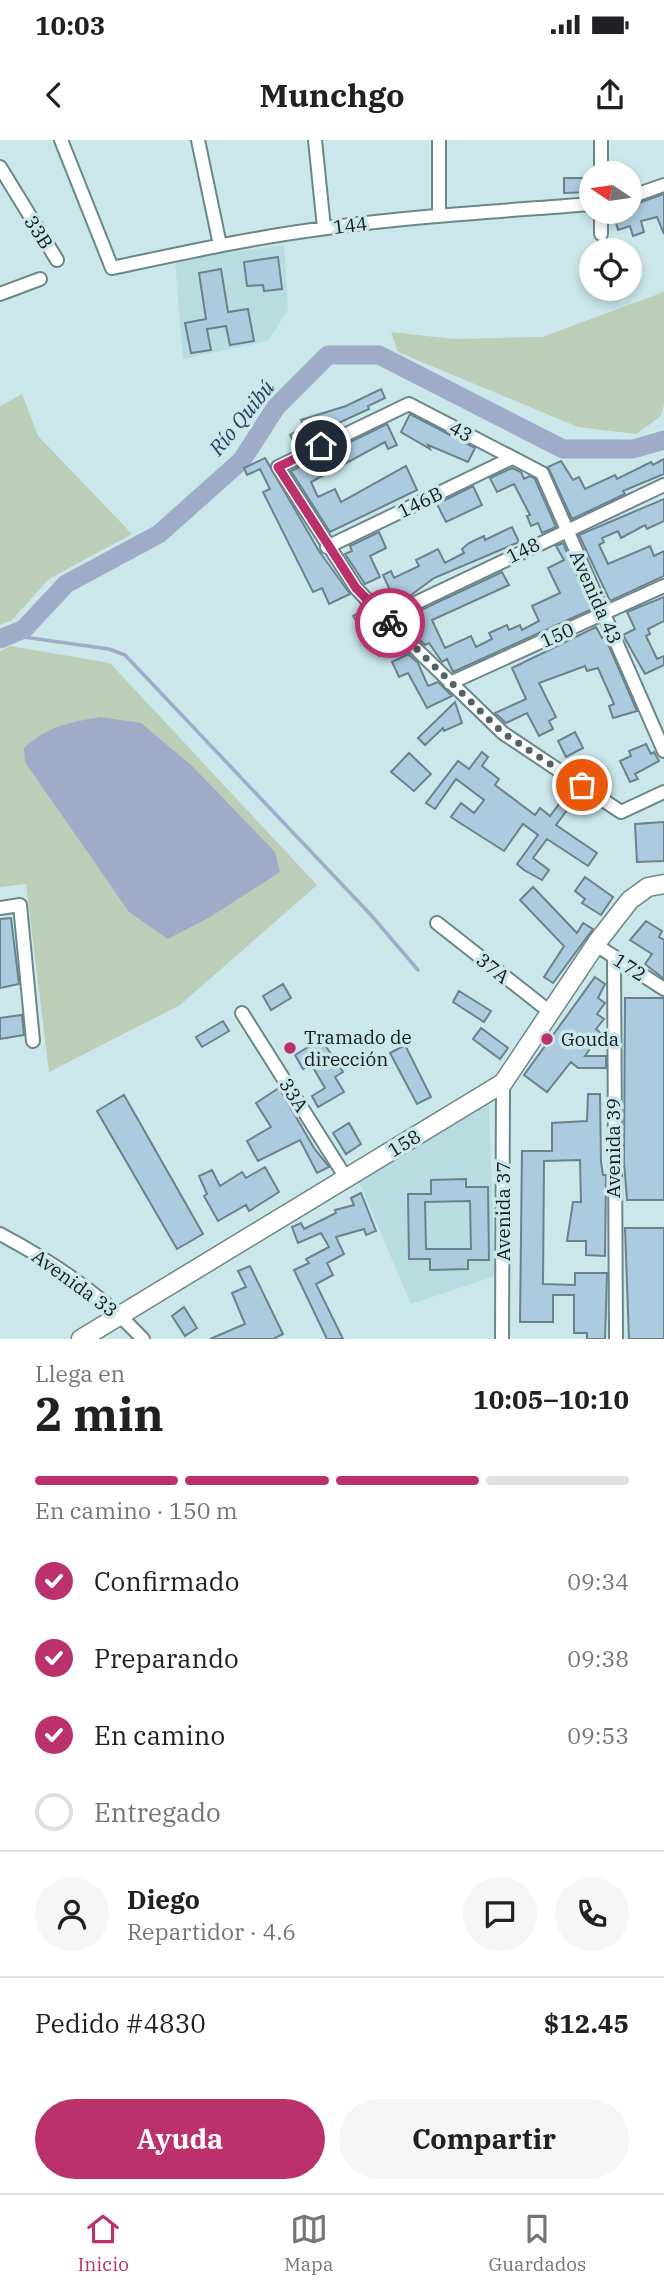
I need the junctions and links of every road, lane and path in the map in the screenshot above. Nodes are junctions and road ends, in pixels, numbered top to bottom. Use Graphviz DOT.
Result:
graph roads {
  1 [pos="61,140"];
  2 [pos="198,140"];
  3 [pos="315,140"];
  4 [pos="439,140"];
  5 [pos="601,140"];
  6 [pos="601,161"];
  7 [pos="0,167"];
  8 [pos="664,185"];
  9 [pos="642,193"];
  10 [pos="579,205"];
  11 [pos="439,215"];
  12 [pos="601,224"];
  13 [pos="324,228"];
  14 [pos="601,234"];
  15 [pos="220,245"];
  16 [pos="57,260"];
  17 [pos="40,279"];
  18 [pos="0,294"];
  19 [pos="512,458"];
  20 [pos="664,485"];
  21 [pos="565,530"];
  22 [pos="327,547"];
  23 [pos="664,586"];
  24 [pos="604,614"];
  25 [pos="384,618"];
  26 [pos="450,683"];
  27 [pos="664,751"];
  28 [pos="664,792"];
  29 [pos="664,884"];
  30 [pos="0,908"];
  31 [pos="438,923"];
  32 [pos="596,945"];
  33 [pos="614,957"];
  34 [pos="664,989"];
  35 [pos="551,1012"];
  36 [pos="242,1013"];
  37 [pos="33,1041"];
  38 [pos="503,1083"];
  39 [pos="346,1178"];
  40 [pos="0,1234"];
  41 [pos="121,1316"];
  42 [pos="81,1339"];
  43 [pos="144,1339"];
  44 [pos="502,1339"];
  45 [pos="616,1339"];
  1 -- 15 [label="street, 144"];
  2 -- 15 [label="street"];
  3 -- 13 [label="street"];
  4 -- 11 [label="street"];
  5 -- 6 [label="street"];
  7 -- 16 [label="street, 33B"];
  8 -- 9 [label="street"];
  10 -- 11 [label="street, 144"];
  11 -- 13 [label="street, 144"];
  12 -- 14 [label="street"];
  13 -- 15 [label="street, 144"];
  17 -- 18 [label="street"];
  19 -- 21 [label="street, Avenida 43"];
  19 -- 22 [label="street, 146B"];
  19 -- 22 [label="street, 43"];
  20 -- 21 [label="street, 148"];
  21 -- 24 [label="street, Avenida 43"];
  21 -- 25 [label="street, 148"];
  22 -- 25 [label="street"];
  23 -- 24 [label="street, 150"];
  24 -- 26 [label="street, 150"];
  24 -- 27 [label="street, Avenida 43"];
  25 -- 26 [label="street"];
  26 -- 28 [label="street"];
  29 -- 32 [label="street, 158"];
  30 -- 37 [label="street"];
  31 -- 35 [label="street, 37A"];
  32 -- 33 [label="street, 172"];
  32 -- 35 [label="street, 158"];
  33 -- 34 [label="street, 172"];
  33 -- 45 [label="street, Avenida 39"];
  35 -- 38 [label="street, 158"];
  36 -- 39 [label="street, 33A"];
  38 -- 39 [label="street, 158"];
  38 -- 44 [label="street, Avenida 37"];
  39 -- 41 [label="street, 158"];
  40 -- 41 [label="street, Avenida 33"];
  41 -- 42 [label="street, 158"];
  41 -- 43 [label="street, Avenida 33"];
}
